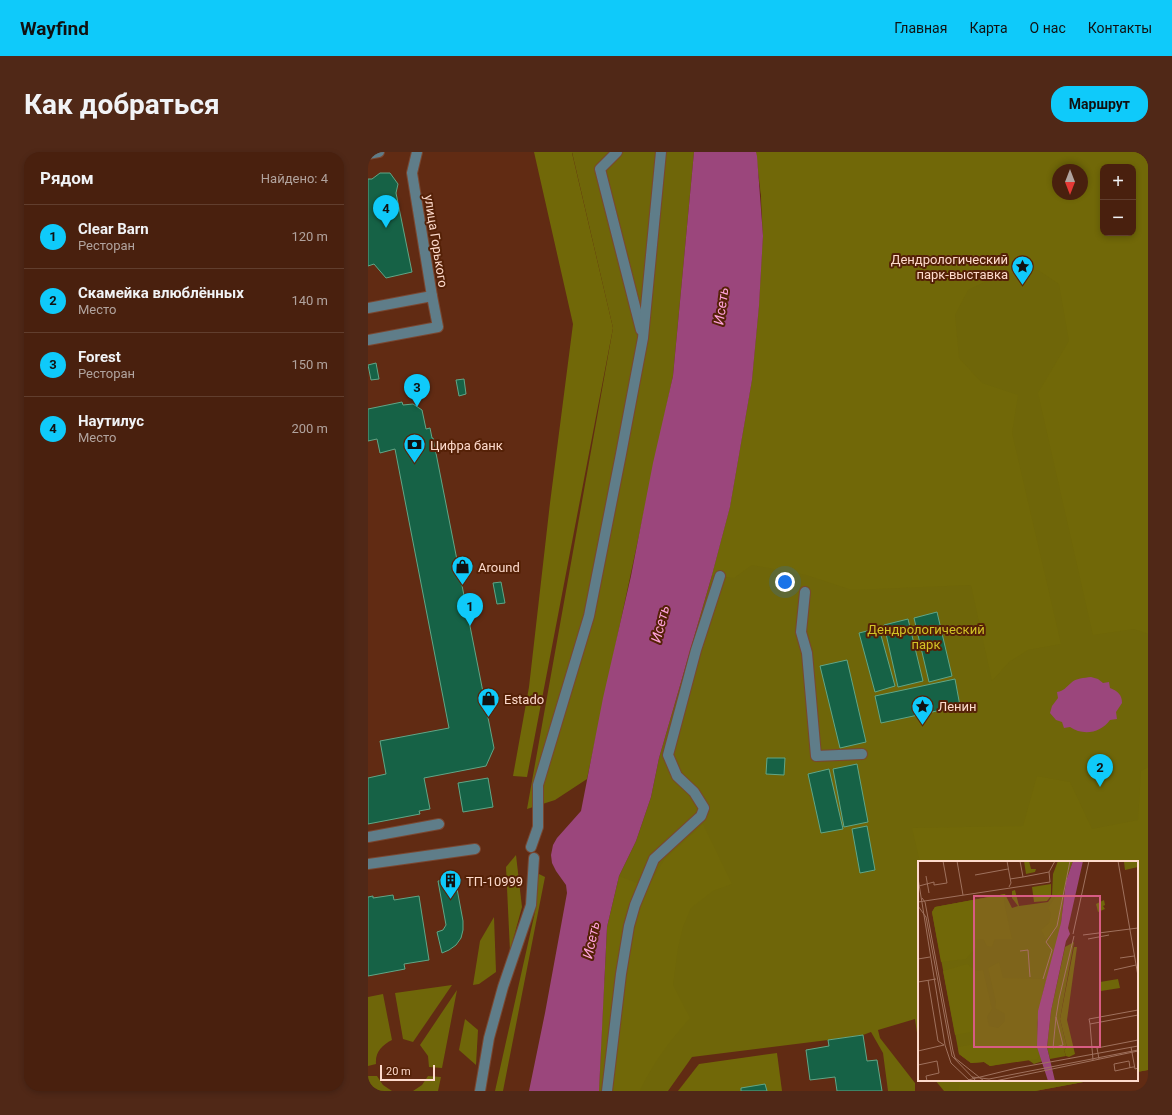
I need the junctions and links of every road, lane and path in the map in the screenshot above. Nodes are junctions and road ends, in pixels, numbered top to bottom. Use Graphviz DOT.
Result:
graph roads {
  1 [pos="379,152"];
  2 [pos="417,152"];
  3 [pos="617,152"];
  4 [pos="660,152"];
  5 [pos="368,154"];
  6 [pos="432,296"];
  7 [pos="368,308"];
  8 [pos="643,338"];
  9 [pos="368,340"];
  10 [pos="720,576"];
  11 [pos="806,592"];
  12 [pos="862,754"];
  13 [pos="440,824"];
  14 [pos="368,838"];
  15 [pos="531,847"];
  16 [pos="475,849"];
  17 [pos="534,858"];
  18 [pos="368,864"];
  19 [pos="480,1091"];
  20 [pos="607,1091"];
  1 -- 5 [label="street"];
  2 -- 6 [label="street, улица Горького"];
  3 -- 8 [label="street"];
  4 -- 8 [label="street"];
  6 -- 7 [label="street, улица Горького"];
  6 -- 9 [label="street"];
  8 -- 15 [label="street"];
  10 -- 20 [label="street"];
  11 -- 12 [label="street"];
  13 -- 14 [label="street"];
  16 -- 18 [label="street"];
  17 -- 19 [label="street"];
}
